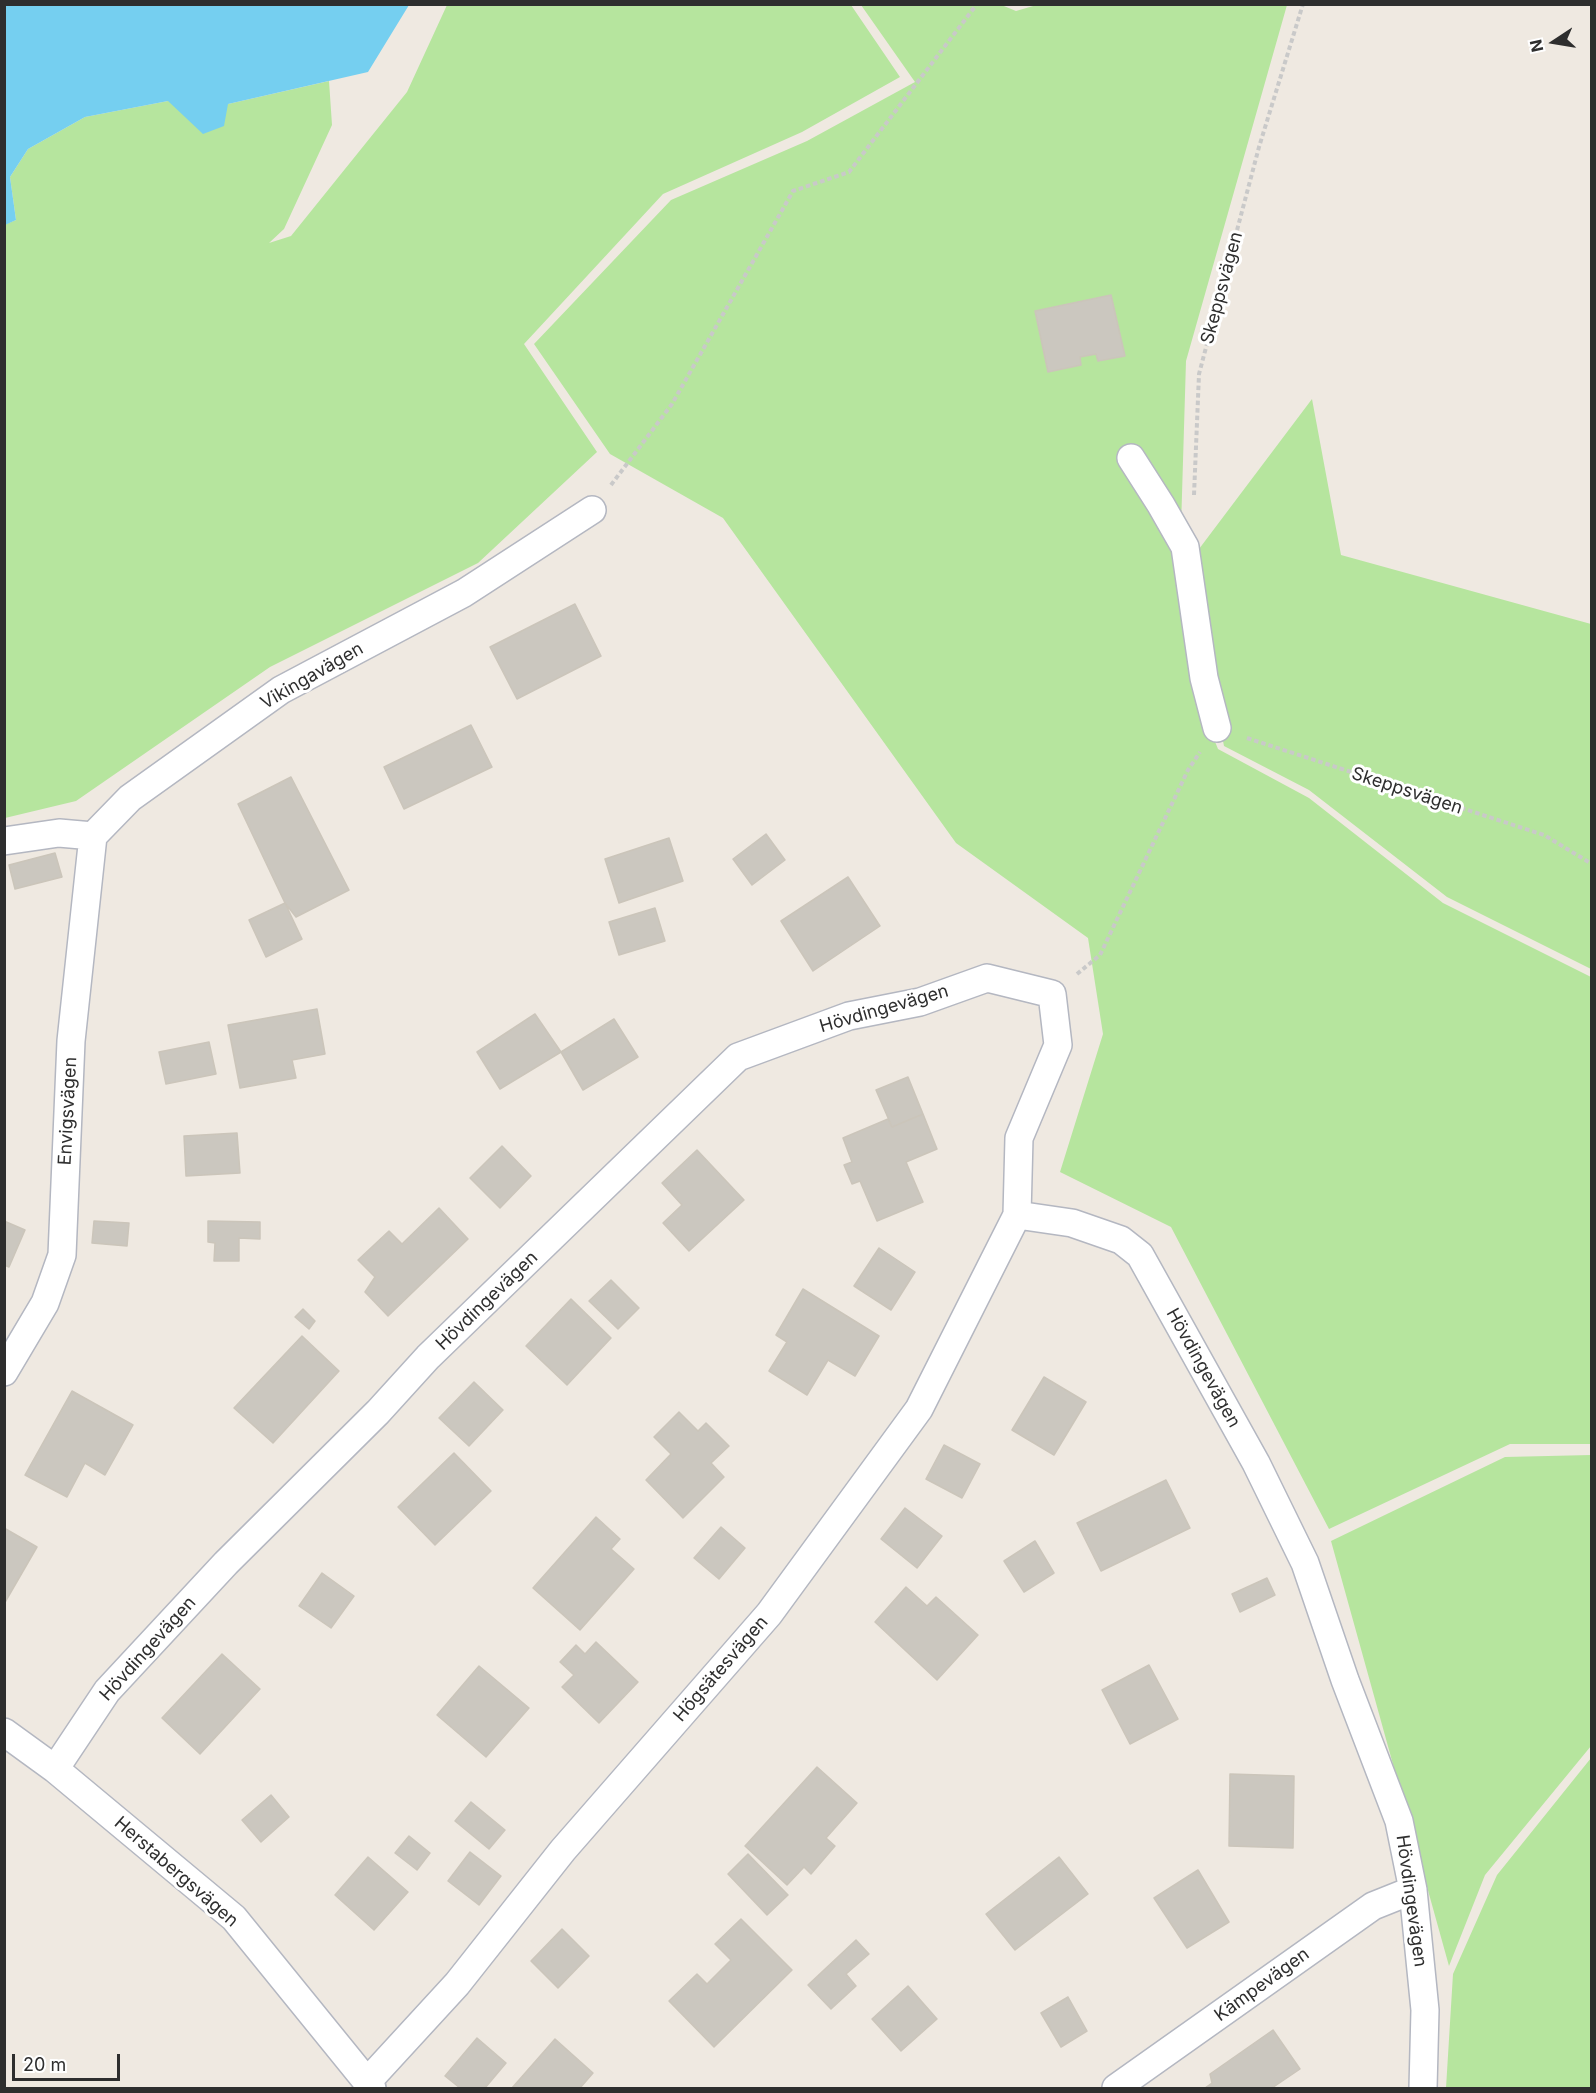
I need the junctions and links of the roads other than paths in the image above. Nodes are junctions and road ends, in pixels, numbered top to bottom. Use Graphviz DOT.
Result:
graph roads {
  1 [pos="1131,458"];
  2 [pos="592,510"];
  3 [pos="1217,728"];
  4 [pos="93,836"];
  5 [pos="4,841"];
  6 [pos="1017,1215"];
  7 [pos="4,1372"];
  8 [pos="4,1732"];
  9 [pos="56,1769"];
  10 [pos="1413,1890"];
  11 [pos="370,2085"];
  12 [pos="1116,2088"];
  13 [pos="1424,2088"];
  1 -- 3 [label="street"];
  2 -- 4 [label="street, Vikingavägen"];
  4 -- 5 [label="street"];
  4 -- 7 [label="street, Envigsvägen"];
  6 -- 9 [label="street, Hövdingevägen"];
  6 -- 10 [label="street, Hövdingevägen"];
  6 -- 11 [label="street, Högsätesvägen"];
  8 -- 9 [label="street, Herstabergsvägen"];
  9 -- 11 [label="street, Herstabergsvägen"];
  10 -- 12 [label="street, Kämpevägen"];
  10 -- 13 [label="street, Hövdingevägen"];
}
